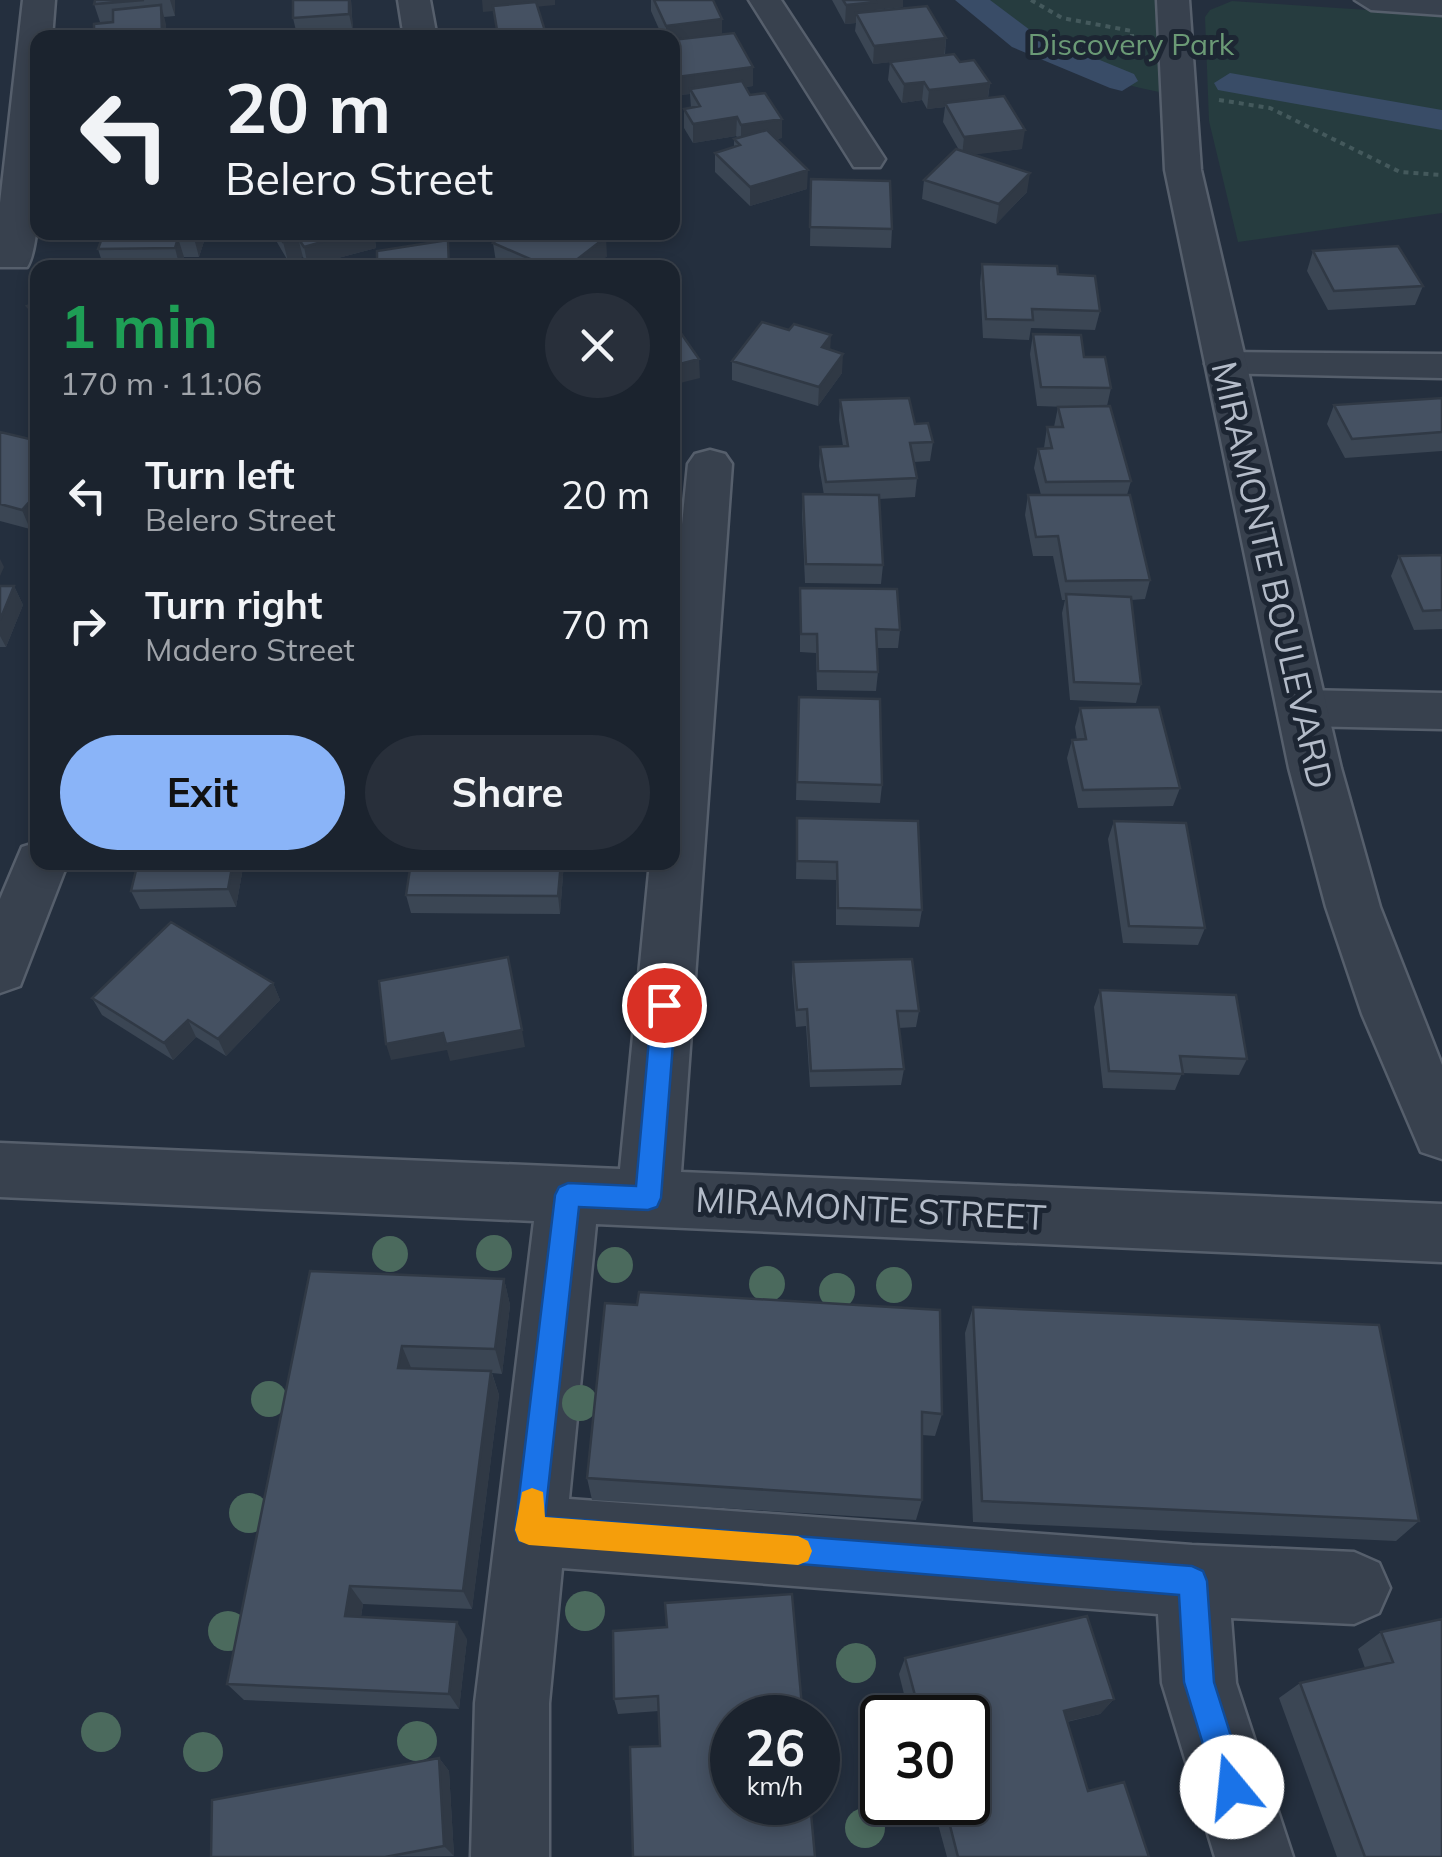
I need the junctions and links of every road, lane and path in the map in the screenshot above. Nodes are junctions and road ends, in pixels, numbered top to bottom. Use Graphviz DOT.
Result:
graph roads {
  1 [pos="38,0"];
  2 [pos="414,0"];
  3 [pos="765,0"];
  4 [pos="1031,0"];
  5 [pos="1173,0"];
  6 [pos="1371,0"];
  7 [pos="1435,3"];
  8 [pos="35,30"];
  9 [pos="420,30"];
  10 [pos="30,80"];
  11 [pos="1176,95"];
  12 [pos="867,159"];
  13 [pos="1442,175"];
  14 [pos="12,259"];
  15 [pos="1226,364"];
  16 [pos="1442,366"];
  17 [pos="710,464"];
  18 [pos="1302,708"];
  19 [pos="1442,711"];
  20 [pos="680,819"];
  21 [pos="38,870"];
  22 [pos="676,870"];
  23 [pos="0,970"];
  24 [pos="1442,1134"];
  25 [pos="0,1170"];
  26 [pos="568,1195"];
  27 [pos="648,1198"];
  28 [pos="1442,1233"];
  29 [pos="529,1530"];
  30 [pos="1192,1581"];
  31 [pos="1354,1588"];
  32 [pos="510,1857"];
  33 [pos="1254,1857"];
  1 -- 8 [label="street"];
  2 -- 9 [label="street"];
  3 -- 12 [label="street"];
  4 -- 11 [label="path"];
  5 -- 11 [label="street, MIRAMONTE BOULEVARD"];
  6 -- 7 [label="street"];
  10 -- 14 [label="street"];
  11 -- 13 [label="path"];
  11 -- 15 [label="street, MIRAMONTE BOULEVARD"];
  15 -- 16 [label="street"];
  15 -- 18 [label="street, MIRAMONTE BOULEVARD"];
  17 -- 20 [label="street"];
  18 -- 19 [label="street"];
  18 -- 24 [label="street, MIRAMONTE BOULEVARD"];
  21 -- 23 [label="street"];
  22 -- 27 [label="street"];
  25 -- 26 [label="street, MIRAMONTE STREET"];
  26 -- 27 [label="street, MIRAMONTE STREET"];
  26 -- 29 [label="street"];
  27 -- 28 [label="street, MIRAMONTE STREET"];
  29 -- 30 [label="street"];
  29 -- 32 [label="street"];
  30 -- 31 [label="street"];
  30 -- 33 [label="street"];
}
